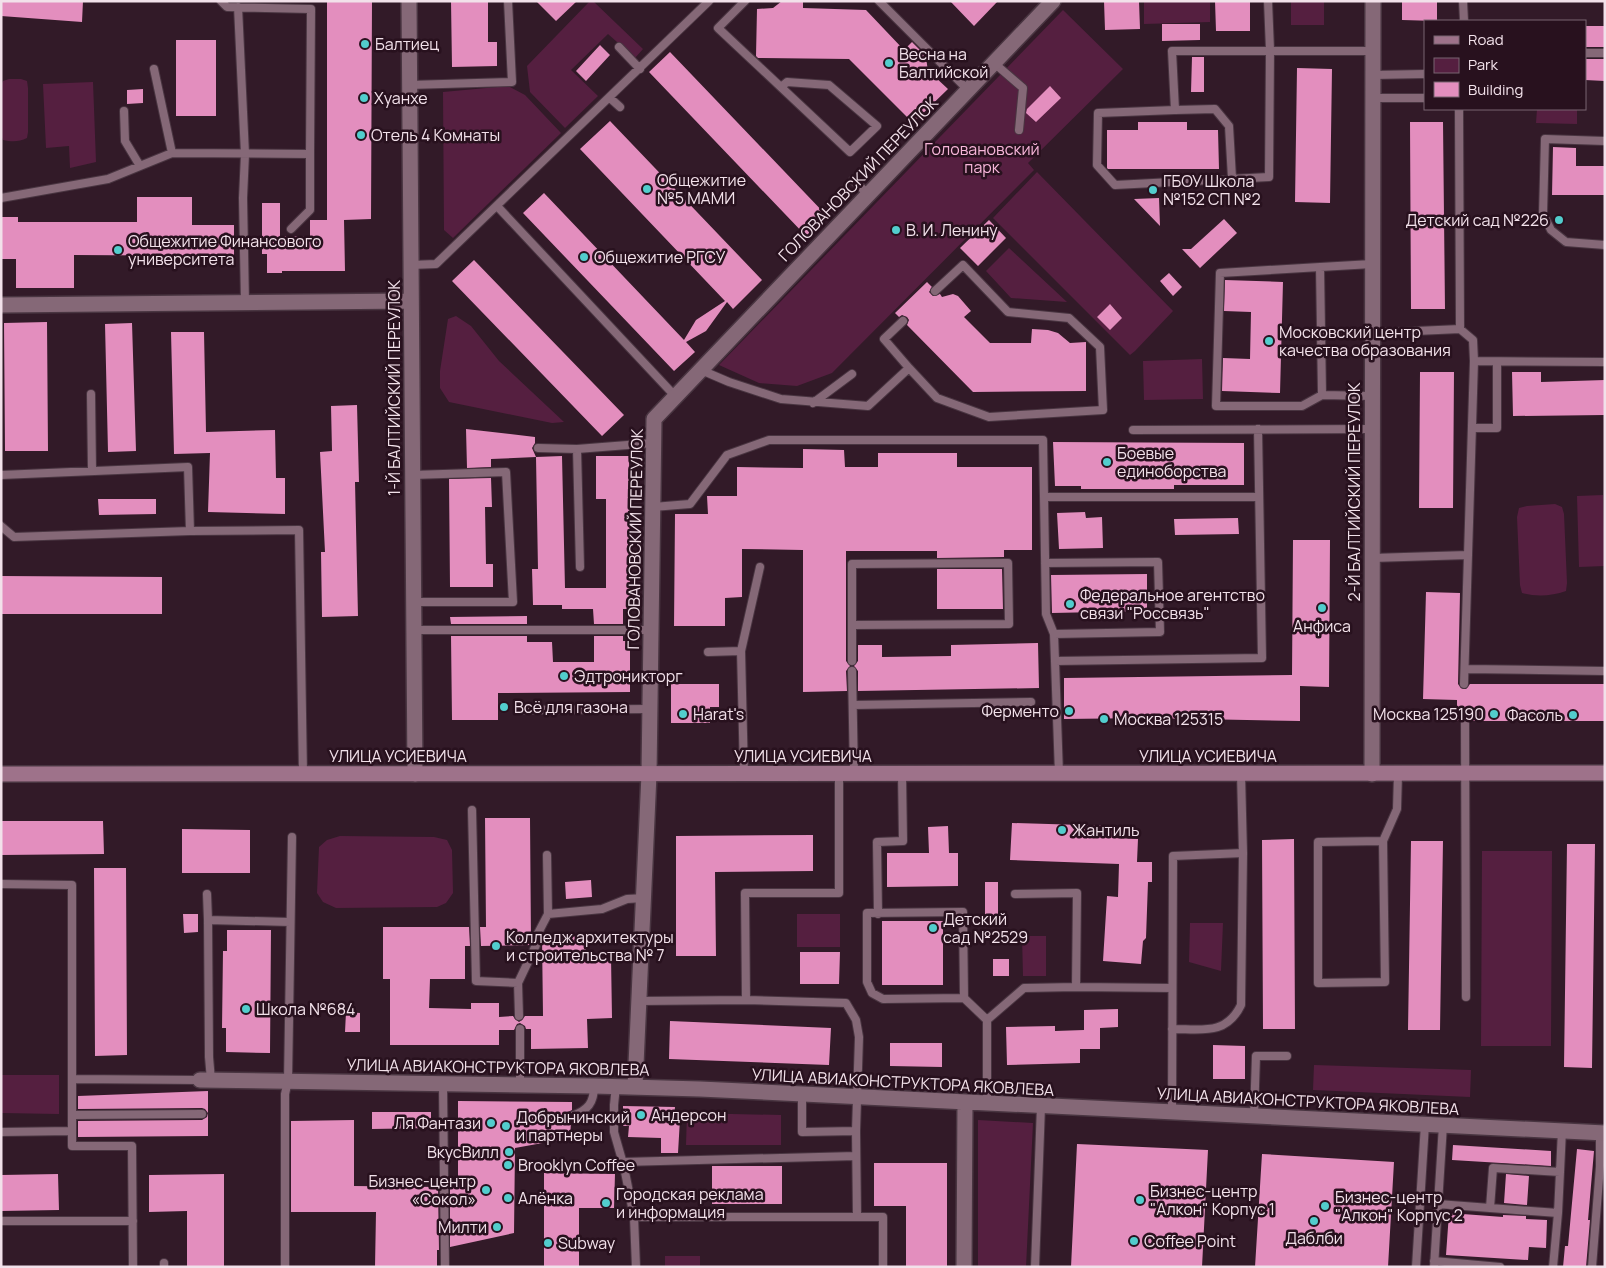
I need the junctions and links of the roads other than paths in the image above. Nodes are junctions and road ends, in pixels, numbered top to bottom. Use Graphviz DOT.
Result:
graph roads {
  1 [pos="221,1"];
  2 [pos="409,1"];
  3 [pos="508,1"];
  4 [pos="710,1"];
  5 [pos="746,1"];
  6 [pos="879,1"];
  7 [pos="1053,1"];
  8 [pos="1268,1"];
  9 [pos="1372,1"];
  10 [pos="1463,1"];
  11 [pos="238,7"];
  12 [pos="1464,20"];
  13 [pos="619,47"];
  14 [pos="1270,50"];
  15 [pos="1372,50"];
  16 [pos="1586,53"];
  17 [pos="1605,53"];
  18 [pos="994,63"];
  19 [pos="154,69"];
  20 [pos="640,69"];
  21 [pos="1424,74"];
  22 [pos="1372,75"];
  23 [pos="409,85"];
  24 [pos="781,87"];
  25 [pos="968,90"];
  26 [pos="610,98"];
  27 [pos="1372,98"];
  28 [pos="1424,98"];
  29 [pos="620,107"];
  30 [pos="1175,110"];
  31 [pos="1459,110"];
  32 [pos="124,111"];
  33 [pos="1019,130"];
  34 [pos="1605,140"];
  35 [pos="172,153"];
  36 [pos="245,154"];
  37 [pos="310,154"];
  38 [pos="140,166"];
  39 [pos="1232,178"];
  40 [pos="853,180"];
  41 [pos="868,194"];
  42 [pos="1,198"];
  43 [pos="497,206"];
  44 [pos="291,229"];
  45 [pos="1605,245"];
  46 [pos="1372,264"];
  47 [pos="411,265"];
  48 [pos="1320,267"];
  49 [pos="936,291"];
  50 [pos="411,302"];
  51 [pos="245,303"];
  52 [pos="1,305"];
  53 [pos="903,321"];
  54 [pos="1460,329"];
  55 [pos="1372,333"];
  56 [pos="1474,361"];
  57 [pos="1497,362"];
  58 [pos="1605,362"];
  59 [pos="909,368"];
  60 [pos="701,370"];
  61 [pos="852,374"];
  62 [pos="91,394"];
  63 [pos="1322,395"];
  64 [pos="675,396"];
  65 [pos="1372,396"];
  66 [pos="813,403"];
  67 [pos="1371,428"];
  68 [pos="1472,428"];
  69 [pos="1258,429"];
  70 [pos="1133,430"];
  71 [pos="653,444"];
  72 [pos="538,448"];
  73 [pos="577,450"];
  74 [pos="92,471"];
  75 [pos="1,475"];
  76 [pos="412,475"];
  77 [pos="1044,497"];
  78 [pos="1259,497"];
  79 [pos="653,507"];
  80 [pos="1,526"];
  81 [pos="190,531"];
  82 [pos="1468,555"];
  83 [pos="1372,558"];
  84 [pos="1046,563"];
  85 [pos="580,567"];
  86 [pos="760,567"];
  87 [pos="414,602"];
  88 [pos="852,625"];
  89 [pos="414,630"];
  90 [pos="651,630"];
  91 [pos="1054,634"];
  92 [pos="741,651"];
  93 [pos="708,652"];
  94 [pos="1055,661"];
  95 [pos="852,662"];
  96 [pos="1465,669"];
  97 [pos="852,671"];
  98 [pos="1605,671"];
  99 [pos="1464,684"];
  100 [pos="1032,702"];
  101 [pos="853,705"];
  102 [pos="650,709"];
  103 [pos="521,710"];
  104 [pos="1465,721"];
  105 [pos="1605,773"];
  106 [pos="1,774"];
  107 [pos="303,774"];
  108 [pos="415,774"];
  109 [pos="650,774"];
  110 [pos="744,774"];
  111 [pos="847,774"];
  112 [pos="902,774"];
  113 [pos="1059,774"];
  114 [pos="1241,774"];
  115 [pos="1372,774"];
  116 [pos="1398,774"];
  117 [pos="1464,774"];
  118 [pos="472,810"];
  119 [pos="292,837"];
  120 [pos="1383,841"];
  121 [pos="1243,853"];
  122 [pos="547,855"];
  123 [pos="1,884"];
  124 [pos="207,894"];
  125 [pos="1015,894"];
  126 [pos="644,898"];
  127 [pos="548,914"];
  128 [pos="878,914"];
  129 [pos="208,920"];
  130 [pos="290,922"];
  131 [pos="518,983"];
  132 [pos="1076,987"];
  133 [pos="1172,988"];
  134 [pos="1466,997"];
  135 [pos="964,998"];
  136 [pos="639,1000"];
  137 [pos="746,1000"];
  138 [pos="519,1016"];
  139 [pos="987,1020"];
  140 [pos="520,1029"];
  141 [pos="1172,1029"];
  142 [pos="1287,1056"];
  143 [pos="72,1079"];
  144 [pos="206,1080"];
  145 [pos="288,1081"];
  146 [pos="443,1084"];
  147 [pos="520,1085"];
  148 [pos="594,1086"];
  149 [pos="616,1086"];
  150 [pos="635,1087"];
  151 [pos="802,1095"];
  152 [pos="856,1097"];
  153 [pos="965,1102"];
  154 [pos="987,1103"];
  155 [pos="1041,1106"];
  156 [pos="1172,1112"];
  157 [pos="202,1114"];
  158 [pos="72,1116"];
  159 [pos="572,1116"];
  160 [pos="1254,1116"];
  161 [pos="1425,1124"];
  162 [pos="1444,1125"];
  163 [pos="1562,1130"];
  164 [pos="72,1131"];
  165 [pos="856,1131"];
  166 [pos="1,1132"];
  167 [pos="1602,1132"];
  168 [pos="856,1156"];
  169 [pos="623,1162"];
  170 [pos="1602,1166"];
  171 [pos="1560,1172"];
  172 [pos="1438,1204"];
  173 [pos="1490,1208"];
  174 [pos="1558,1213"];
  175 [pos="634,1217"];
  176 [pos="857,1217"];
  177 [pos="1,1221"];
  178 [pos="133,1221"];
  179 [pos="1434,1264"];
  180 [pos="134,1267"];
  181 [pos="285,1267"];
  182 [pos="445,1267"];
  183 [pos="636,1267"];
  184 [pos="883,1267"];
  185 [pos="964,1267"];
  186 [pos="1035,1267"];
  187 [pos="1416,1267"];
  188 [pos="1500,1267"];
  189 [pos="1552,1267"];
  190 [pos="1592,1267"];
  1 -- 11 [label="lane"];
  2 -- 23 [label="street, 1-Й БАЛТИЙСКИЙ ПЕРЕУЛОК"];
  3 -- 23 [label="lane"];
  4 -- 20 [label="lane"];
  5 -- 24 [label="lane"];
  6 -- 25 [label="lane"];
  7 -- 18 [label="street, ГОЛОВАНОВСКИЙ ПЕРЕУЛОК"];
  8 -- 14 [label="lane"];
  9 -- 15 [label="street, 2-Й БАЛТИЙСКИЙ ПЕРЕУЛОК"];
  10 -- 12 [label="lane"];
  11 -- 36 [label="lane"];
  11 -- 37 [label="lane"];
  13 -- 20 [label="lane"];
  14 -- 15 [label="lane"];
  14 -- 30 [label="lane"];
  14 -- 39 [label="lane"];
  15 -- 22 [label="street, 2-Й БАЛТИЙСКИЙ ПЕРЕУЛОК"];
  16 -- 17 [label="lane"];
  18 -- 25 [label="street, ГОЛОВАНОВСКИЙ ПЕРЕУЛОК"];
  18 -- 33 [label="lane"];
  19 -- 35 [label="lane"];
  20 -- 26 [label="lane"];
  21 -- 22 [label="lane"];
  22 -- 27 [label="street, 2-Й БАЛТИЙСКИЙ ПЕРЕУЛОК"];
  23 -- 47 [label="street, 1-Й БАЛТИЙСКИЙ ПЕРЕУЛОК"];
  24 -- 24 [label="lane"];
  25 -- 41 [label="street, ГОЛОВАНОВСКИЙ ПЕРЕУЛОК"];
  26 -- 29 [label="lane"];
  26 -- 43 [label="lane"];
  27 -- 28 [label="lane"];
  27 -- 46 [label="street, 2-Й БАЛТИЙСКИЙ ПЕРЕУЛОК"];
  30 -- 39 [label="lane"];
  30 -- 39 [label="lane"];
  31 -- 54 [label="lane"];
  32 -- 38 [label="lane"];
  34 -- 45 [label="lane"];
  35 -- 36 [label="lane"];
  35 -- 38 [label="lane"];
  36 -- 37 [label="lane"];
  36 -- 51 [label="lane"];
  37 -- 44 [label="lane"];
  38 -- 42 [label="lane"];
  40 -- 41 [label="lane"];
  41 -- 60 [label="street, ГОЛОВАНОВСКИЙ ПЕРЕУЛОК"];
  43 -- 47 [label="lane"];
  43 -- 64 [label="lane"];
  46 -- 48 [label="lane"];
  46 -- 55 [label="street, 2-Й БАЛТИЙСКИЙ ПЕРЕУЛОК"];
  47 -- 50 [label="street, 1-Й БАЛТИЙСКИЙ ПЕРЕУЛОК"];
  48 -- 63 [label="lane"];
  48 -- 63 [label="lane"];
  49 -- 59 [label="lane"];
  50 -- 51 [label="street"];
  50 -- 76 [label="street, 1-Й БАЛТИЙСКИЙ ПЕРЕУЛОК"];
  51 -- 52 [label="street"];
  53 -- 59 [label="lane"];
  54 -- 55 [label="lane"];
  54 -- 56 [label="lane"];
  55 -- 65 [label="street, 2-Й БАЛТИЙСКИЙ ПЕРЕУЛОК"];
  56 -- 57 [label="lane"];
  56 -- 68 [label="lane"];
  57 -- 58 [label="lane"];
  57 -- 68 [label="lane"];
  59 -- 66 [label="lane"];
  60 -- 64 [label="street, ГОЛОВАНОВСКИЙ ПЕРЕУЛОК"];
  60 -- 66 [label="lane"];
  61 -- 66 [label="lane"];
  62 -- 74 [label="lane"];
  63 -- 65 [label="lane"];
  64 -- 71 [label="street, ГОЛОВАНОВСКИЙ ПЕРЕУЛОК"];
  65 -- 67 [label="street, 2-Й БАЛТИЙСКИЙ ПЕРЕУЛОК"];
  67 -- 69 [label="lane"];
  67 -- 83 [label="street, 2-Й БАЛТИЙСКИЙ ПЕРЕУЛОК"];
  68 -- 82 [label="lane"];
  69 -- 70 [label="lane"];
  69 -- 78 [label="lane"];
  71 -- 73 [label="lane"];
  71 -- 79 [label="street, ГОЛОВАНОВСКИЙ ПЕРЕУЛОК"];
  72 -- 73 [label="lane"];
  73 -- 85 [label="lane"];
  74 -- 75 [label="lane"];
  74 -- 81 [label="lane"];
  76 -- 87 [label="street, 1-Й БАЛТИЙСКИЙ ПЕРЕУЛОК"];
  76 -- 87 [label="lane"];
  77 -- 78 [label="lane"];
  77 -- 79 [label="lane"];
  77 -- 84 [label="lane"];
  78 -- 94 [label="lane"];
  79 -- 90 [label="street, ГОЛОВАНОВСКИЙ ПЕРЕУЛОК"];
  80 -- 81 [label="lane"];
  81 -- 107 [label="lane"];
  82 -- 83 [label="lane"];
  82 -- 96 [label="lane"];
  83 -- 115 [label="street, 2-Й БАЛТИЙСКИЙ ПЕРЕУЛОК"];
  84 -- 91 [label="lane"];
  84 -- 91 [label="lane"];
  86 -- 92 [label="lane"];
  87 -- 89 [label="street, 1-Й БАЛТИЙСКИЙ ПЕРЕУЛОК"];
  88 -- 88 [label="lane"];
  88 -- 95 [label="lane"];
  89 -- 90 [label="lane"];
  89 -- 108 [label="street, 1-Й БАЛТИЙСКИЙ ПЕРЕУЛОК"];
  90 -- 102 [label="street, ГОЛОВАНОВСКИЙ ПЕРЕУЛОК"];
  91 -- 94 [label="lane"];
  92 -- 93 [label="lane"];
  92 -- 110 [label="lane"];
  94 -- 113 [label="lane"];
  96 -- 98 [label="lane"];
  96 -- 99 [label="lane"];
  97 -- 101 [label="lane"];
  100 -- 101 [label="lane"];
  101 -- 111 [label="lane"];
  102 -- 103 [label="lane"];
  102 -- 109 [label="street, ГОЛОВАНОВСКИЙ ПЕРЕУЛОК"];
  104 -- 117 [label="lane"];
  105 -- 117 [label="street, УЛИЦА УСИЕВИЧА"];
  106 -- 107 [label="street, УЛИЦА УСИЕВИЧА"];
  107 -- 108 [label="street, УЛИЦА УСИЕВИЧА"];
  108 -- 109 [label="street, УЛИЦА УСИЕВИЧА"];
  109 -- 110 [label="street, УЛИЦА УСИЕВИЧА"];
  109 -- 126 [label="street, ГОЛОВАНОВСКИЙ ПЕРЕУЛОК"];
  110 -- 111 [label="street, УЛИЦА УСИЕВИЧА"];
  111 -- 112 [label="street, УЛИЦА УСИЕВИЧА"];
  111 -- 137 [label="lane"];
  112 -- 113 [label="street, УЛИЦА УСИЕВИЧА"];
  112 -- 128 [label="lane"];
  113 -- 114 [label="street, УЛИЦА УСИЕВИЧА"];
  114 -- 115 [label="street, УЛИЦА УСИЕВИЧА"];
  114 -- 121 [label="lane"];
  115 -- 116 [label="street, УЛИЦА УСИЕВИЧА"];
  116 -- 117 [label="street, УЛИЦА УСИЕВИЧА"];
  116 -- 120 [label="lane"];
  117 -- 134 [label="lane"];
  118 -- 131 [label="lane"];
  119 -- 130 [label="lane"];
  120 -- 120 [label="lane"];
  121 -- 133 [label="lane"];
  121 -- 141 [label="lane"];
  122 -- 127 [label="lane"];
  123 -- 143 [label="lane"];
  124 -- 129 [label="lane"];
  125 -- 132 [label="lane"];
  126 -- 127 [label="lane"];
  126 -- 136 [label="street, ГОЛОВАНОВСКИЙ ПЕРЕУЛОК"];
  127 -- 131 [label="lane"];
  128 -- 135 [label="lane"];
  128 -- 135 [label="lane"];
  129 -- 130 [label="lane"];
  129 -- 144 [label="lane"];
  130 -- 145 [label="lane"];
  131 -- 138 [label="lane"];
  132 -- 133 [label="lane"];
  132 -- 139 [label="lane"];
  133 -- 141 [label="lane"];
  135 -- 139 [label="lane"];
  136 -- 137 [label="lane"];
  136 -- 150 [label="street, ГОЛОВАНОВСКИЙ ПЕРЕУЛОК"];
  137 -- 152 [label="lane"];
  139 -- 154 [label="lane"];
  140 -- 147 [label="lane"];
  141 -- 156 [label="lane"];
  142 -- 160 [label="lane"];
  143 -- 144 [label="lane"];
  143 -- 158 [label="lane"];
  144 -- 145 [label="street, УЛИЦА АВИАКОНСТРУКТОРА ЯКОВЛЕВА"];
  145 -- 146 [label="street, УЛИЦА АВИАКОНСТРУКТОРА ЯКОВЛЕВА"];
  145 -- 181 [label="lane"];
  146 -- 147 [label="street, УЛИЦА АВИАКОНСТРУКТОРА ЯКОВЛЕВА"];
  146 -- 182 [label="lane"];
  147 -- 148 [label="street, УЛИЦА АВИАКОНСТРУКТОРА ЯКОВЛЕВА"];
  148 -- 149 [label="street, УЛИЦА АВИАКОНСТРУКТОРА ЯКОВЛЕВА"];
  148 -- 159 [label="lane"];
  149 -- 150 [label="street, УЛИЦА АВИАКОНСТРУКТОРА ЯКОВЛЕВА"];
  149 -- 169 [label="lane"];
  150 -- 151 [label="street, УЛИЦА АВИАКОНСТРУКТОРА ЯКОВЛЕВА"];
  151 -- 152 [label="street, УЛИЦА АВИАКОНСТРУКТОРА ЯКОВЛЕВА"];
  151 -- 165 [label="lane"];
  152 -- 153 [label="street, УЛИЦА АВИАКОНСТРУКТОРА ЯКОВЛЕВА"];
  152 -- 165 [label="lane"];
  153 -- 154 [label="street, УЛИЦА АВИАКОНСТРУКТОРА ЯКОВЛЕВА"];
  153 -- 185 [label="street"];
  154 -- 155 [label="street, УЛИЦА АВИАКОНСТРУКТОРА ЯКОВЛЕВА"];
  155 -- 156 [label="street, УЛИЦА АВИАКОНСТРУКТОРА ЯКОВЛЕВА"];
  155 -- 186 [label="lane"];
  156 -- 160 [label="street, УЛИЦА АВИАКОНСТРУКТОРА ЯКОВЛЕВА"];
  157 -- 158 [label="lane"];
  158 -- 164 [label="lane"];
  160 -- 161 [label="street, УЛИЦА АВИАКОНСТРУКТОРА ЯКОВЛЕВА"];
  161 -- 162 [label="street, УЛИЦА АВИАКОНСТРУКТОРА ЯКОВЛЕВА"];
  161 -- 187 [label="lane"];
  162 -- 163 [label="street, УЛИЦА АВИАКОНСТРУКТОРА ЯКОВЛЕВА"];
  162 -- 172 [label="lane"];
  163 -- 167 [label="street, УЛИЦА АВИАКОНСТРУКТОРА ЯКОВЛЕВА"];
  163 -- 171 [label="lane"];
  164 -- 166 [label="lane"];
  164 -- 178 [label="lane"];
  165 -- 168 [label="lane"];
  167 -- 170 [label="lane"];
  168 -- 169 [label="lane"];
  168 -- 176 [label="lane"];
  169 -- 175 [label="lane"];
  170 -- 190 [label="lane"];
  171 -- 173 [label="lane"];
  171 -- 174 [label="lane"];
  172 -- 173 [label="lane"];
  172 -- 179 [label="lane"];
  173 -- 174 [label="lane"];
  174 -- 189 [label="lane"];
  175 -- 176 [label="lane"];
  175 -- 183 [label="lane"];
  176 -- 184 [label="lane"];
  177 -- 178 [label="lane"];
  178 -- 180 [label="lane"];
  179 -- 188 [label="lane"];
}
